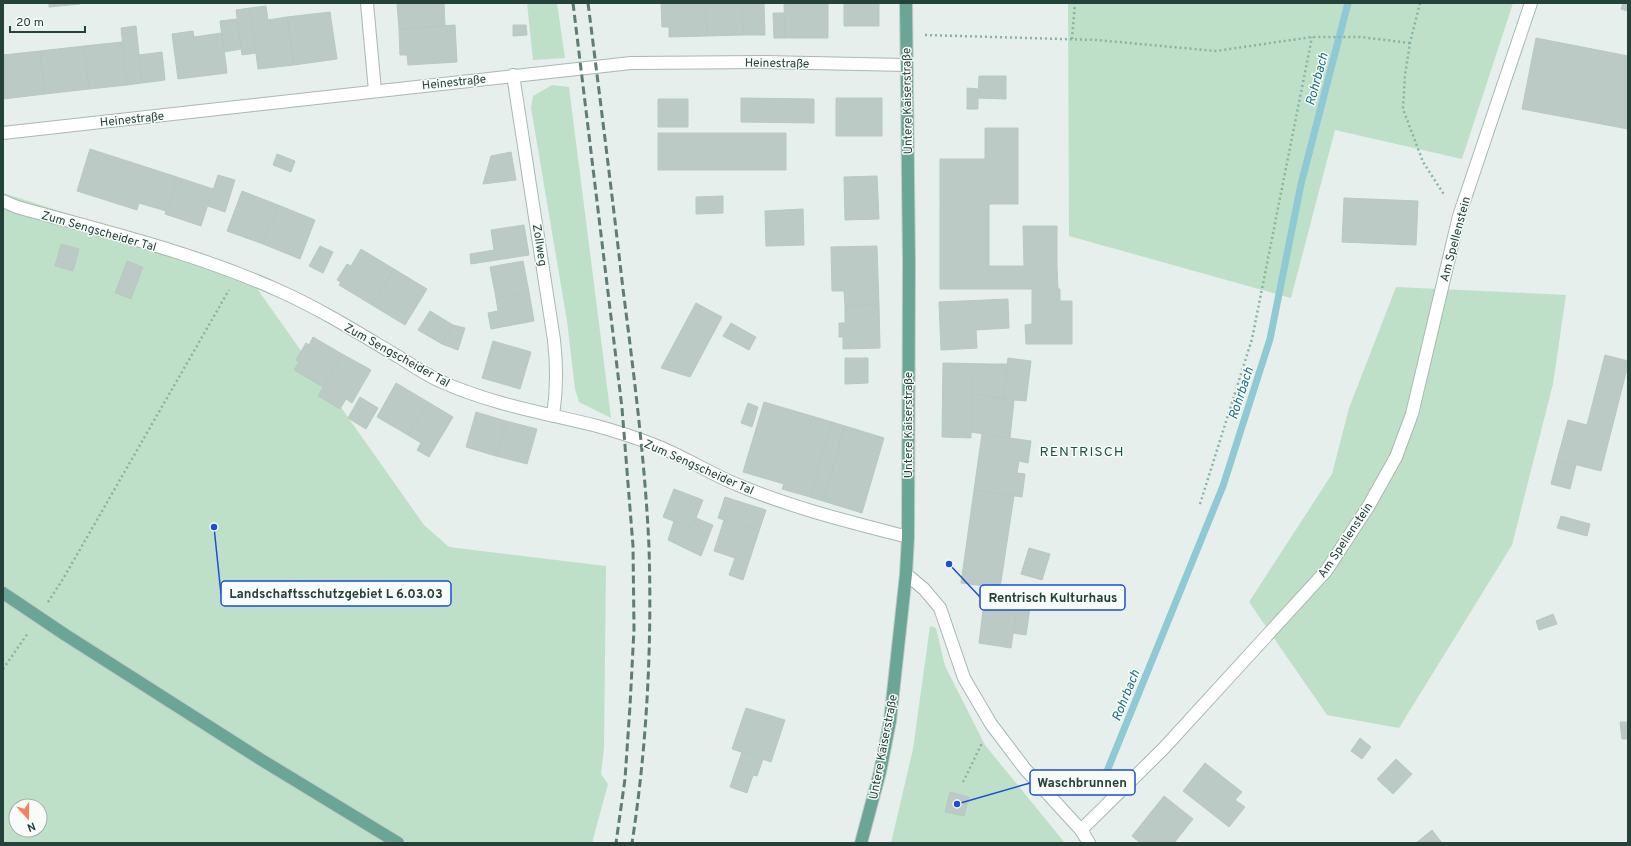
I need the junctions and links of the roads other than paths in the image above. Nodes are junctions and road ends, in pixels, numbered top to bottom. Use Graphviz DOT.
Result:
graph roads {
  1 [pos="367,3"];
  2 [pos="906,3"];
  3 [pos="1531,3"];
  4 [pos="906,65"];
  5 [pos="513,75"];
  6 [pos="375,91"];
  7 [pos="3,133"];
  8 [pos="3,201"];
  9 [pos="553,416"];
  10 [pos="908,536"];
  11 [pos="906,574"];
  12 [pos="3,593"];
  13 [pos="1081,830"];
  14 [pos="398,843"];
  15 [pos="862,843"];
  16 [pos="1089,843"];
  1 -- 6 [label="street"];
  2 -- 4 [label="main road, Untere Kaiserstraße"];
  3 -- 13 [label="street, Am Spellenstein"];
  4 -- 5 [label="street, Heinestraße"];
  4 -- 10 [label="main road, Untere Kaiserstraße"];
  5 -- 6 [label="street, Heinestraße"];
  5 -- 9 [label="street, Zollweg"];
  6 -- 7 [label="street, Heinestraße"];
  8 -- 9 [label="street, Zum Sengscheider Tal"];
  9 -- 10 [label="street, Zum Sengscheider Tal"];
  10 -- 11 [label="main road, Untere Kaiserstraße"];
  11 -- 13 [label="street"];
  11 -- 15 [label="main road, Untere Kaiserstraße"];
  12 -- 14 [label="main road, bridge"];
  13 -- 16 [label="street"];
}
